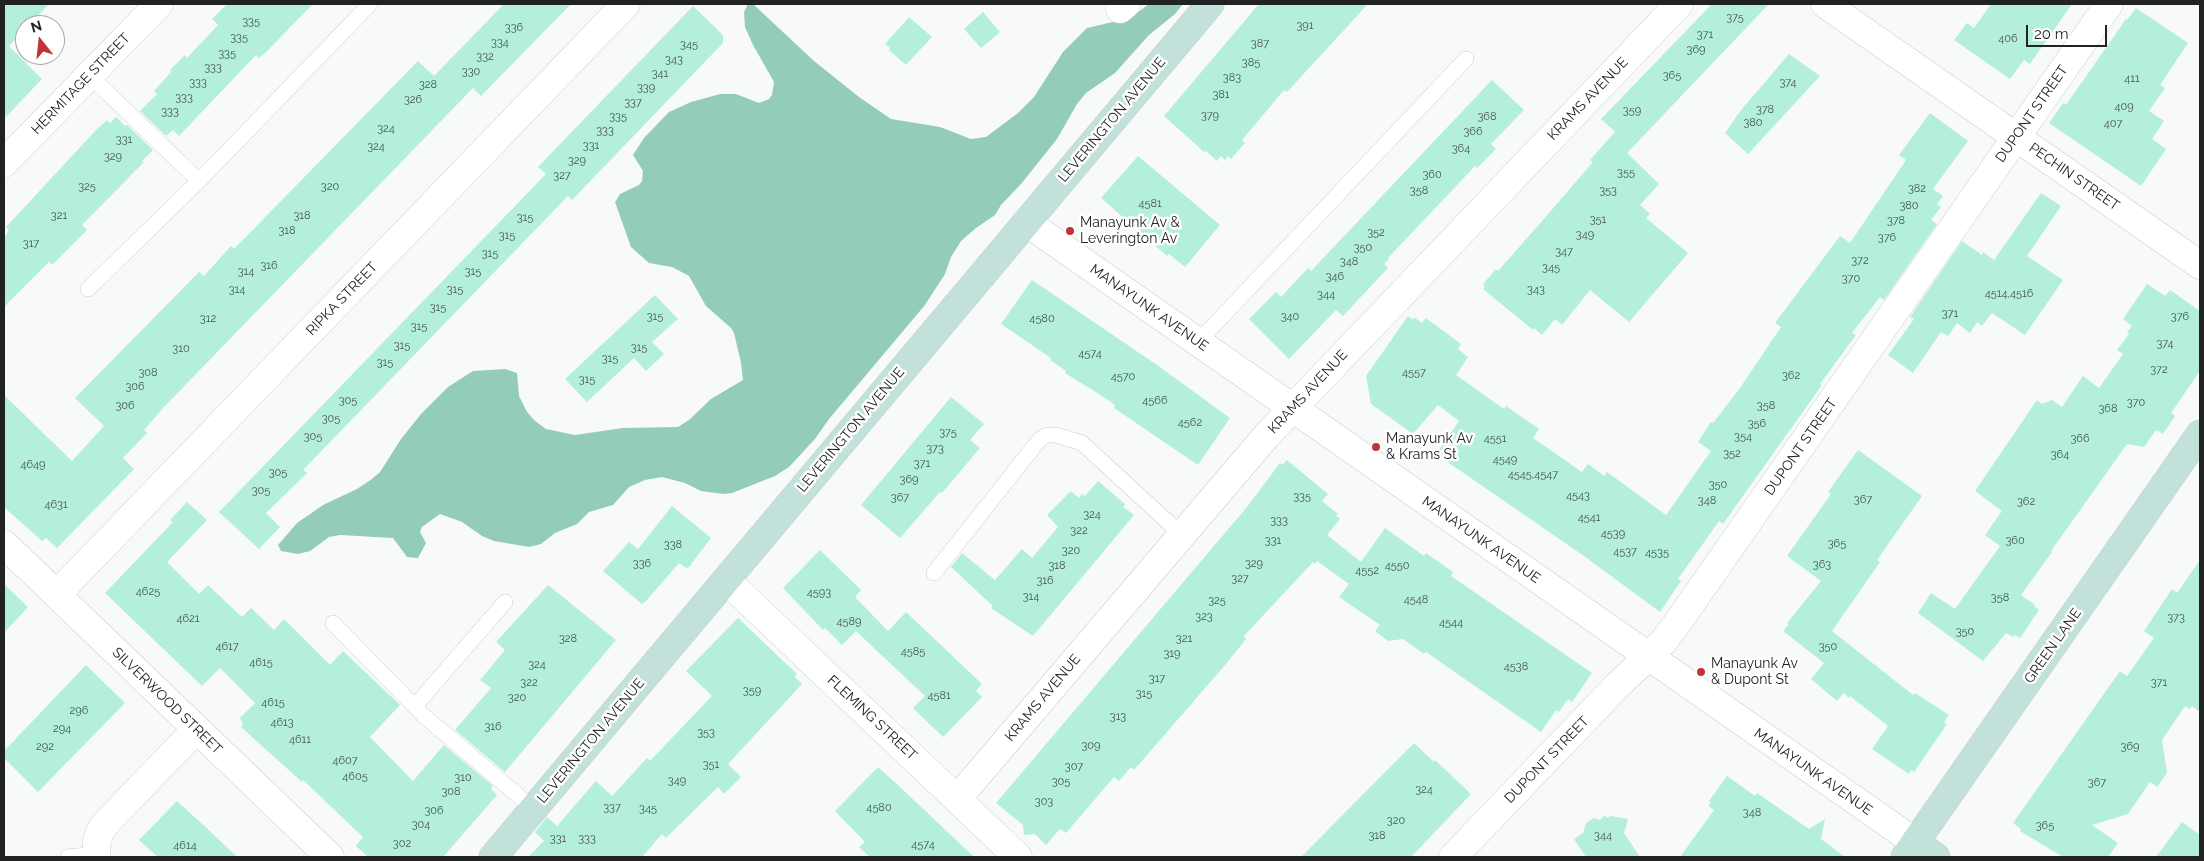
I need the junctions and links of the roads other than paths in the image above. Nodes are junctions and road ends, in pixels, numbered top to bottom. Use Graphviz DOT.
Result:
graph roads {
  1 [pos="159,4"];
  2 [pos="370,4"];
  3 [pos="626,4"];
  4 [pos="1210,4"];
  5 [pos="1679,4"];
  6 [pos="1825,4"];
  7 [pos="2109,4"];
  8 [pos="1466,60"];
  9 [pos="89,75"];
  10 [pos="2016,137"];
  11 [pos="4,164"];
  12 [pos="199,181"];
  13 [pos="1026,222"];
  14 [pos="2200,265"];
  15 [pos="88,289"];
  16 [pos="1198,342"];
  17 [pos="1292,408"];
  18 [pos="2200,434"];
  19 [pos="1182,535"];
  20 [pos="4,544"];
  21 [pos="934,573"];
  22 [pos="726,580"];
  23 [pos="57,594"];
  24 [pos="505,602"];
  25 [pos="333,623"];
  26 [pos="1648,657"];
  27 [pos="415,706"];
  28 [pos="196,730"];
  29 [pos="957,799"];
  30 [pos="534,809"];
  31 [pos="1919,852"];
  32 [pos="1464,853"];
  33 [pos="1012,855"];
  34 [pos="96,856"];
  35 [pos="497,856"];
  36 [pos="68,857"];
  37 [pos="330,857"];
  1 -- 9 [label="street, HERMITAGE STREET"];
  2 -- 12 [label="lane"];
  3 -- 23 [label="street, RIPKA STREET"];
  4 -- 13 [label="street, LEVERINGTON AVENUE"];
  5 -- 17 [label="street, KRAMS AVENUE"];
  6 -- 10 [label="street, PECHIN STREET"];
  7 -- 10 [label="street, DUPONT STREET"];
  8 -- 16 [label="lane"];
  9 -- 11 [label="street, HERMITAGE STREET"];
  9 -- 12 [label="lane"];
  10 -- 14 [label="street, PECHIN STREET"];
  10 -- 26 [label="street, DUPONT STREET"];
  12 -- 15 [label="lane"];
  13 -- 16 [label="street, MANAYUNK AVENUE"];
  13 -- 22 [label="street, LEVERINGTON AVENUE"];
  16 -- 17 [label="street, MANAYUNK AVENUE"];
  17 -- 19 [label="street, KRAMS AVENUE"];
  17 -- 26 [label="street, MANAYUNK AVENUE"];
  18 -- 31 [label="street, GREEN LANE"];
  19 -- 21 [label="lane"];
  19 -- 29 [label="street, KRAMS AVENUE"];
  20 -- 23 [label="street, SILVERWOOD STREET"];
  22 -- 29 [label="street, FLEMING STREET"];
  22 -- 30 [label="street, LEVERINGTON AVENUE"];
  23 -- 28 [label="street, SILVERWOOD STREET"];
  24 -- 27 [label="lane"];
  25 -- 27 [label="lane"];
  26 -- 31 [label="street, MANAYUNK AVENUE"];
  26 -- 32 [label="street, DUPONT STREET"];
  27 -- 30 [label="lane"];
  28 -- 34 [label="street"];
  28 -- 37 [label="street, SILVERWOOD STREET"];
  29 -- 33 [label="street, FLEMING STREET"];
  30 -- 35 [label="street, LEVERINGTON AVENUE"];
  34 -- 36 [label="lane"];
}
